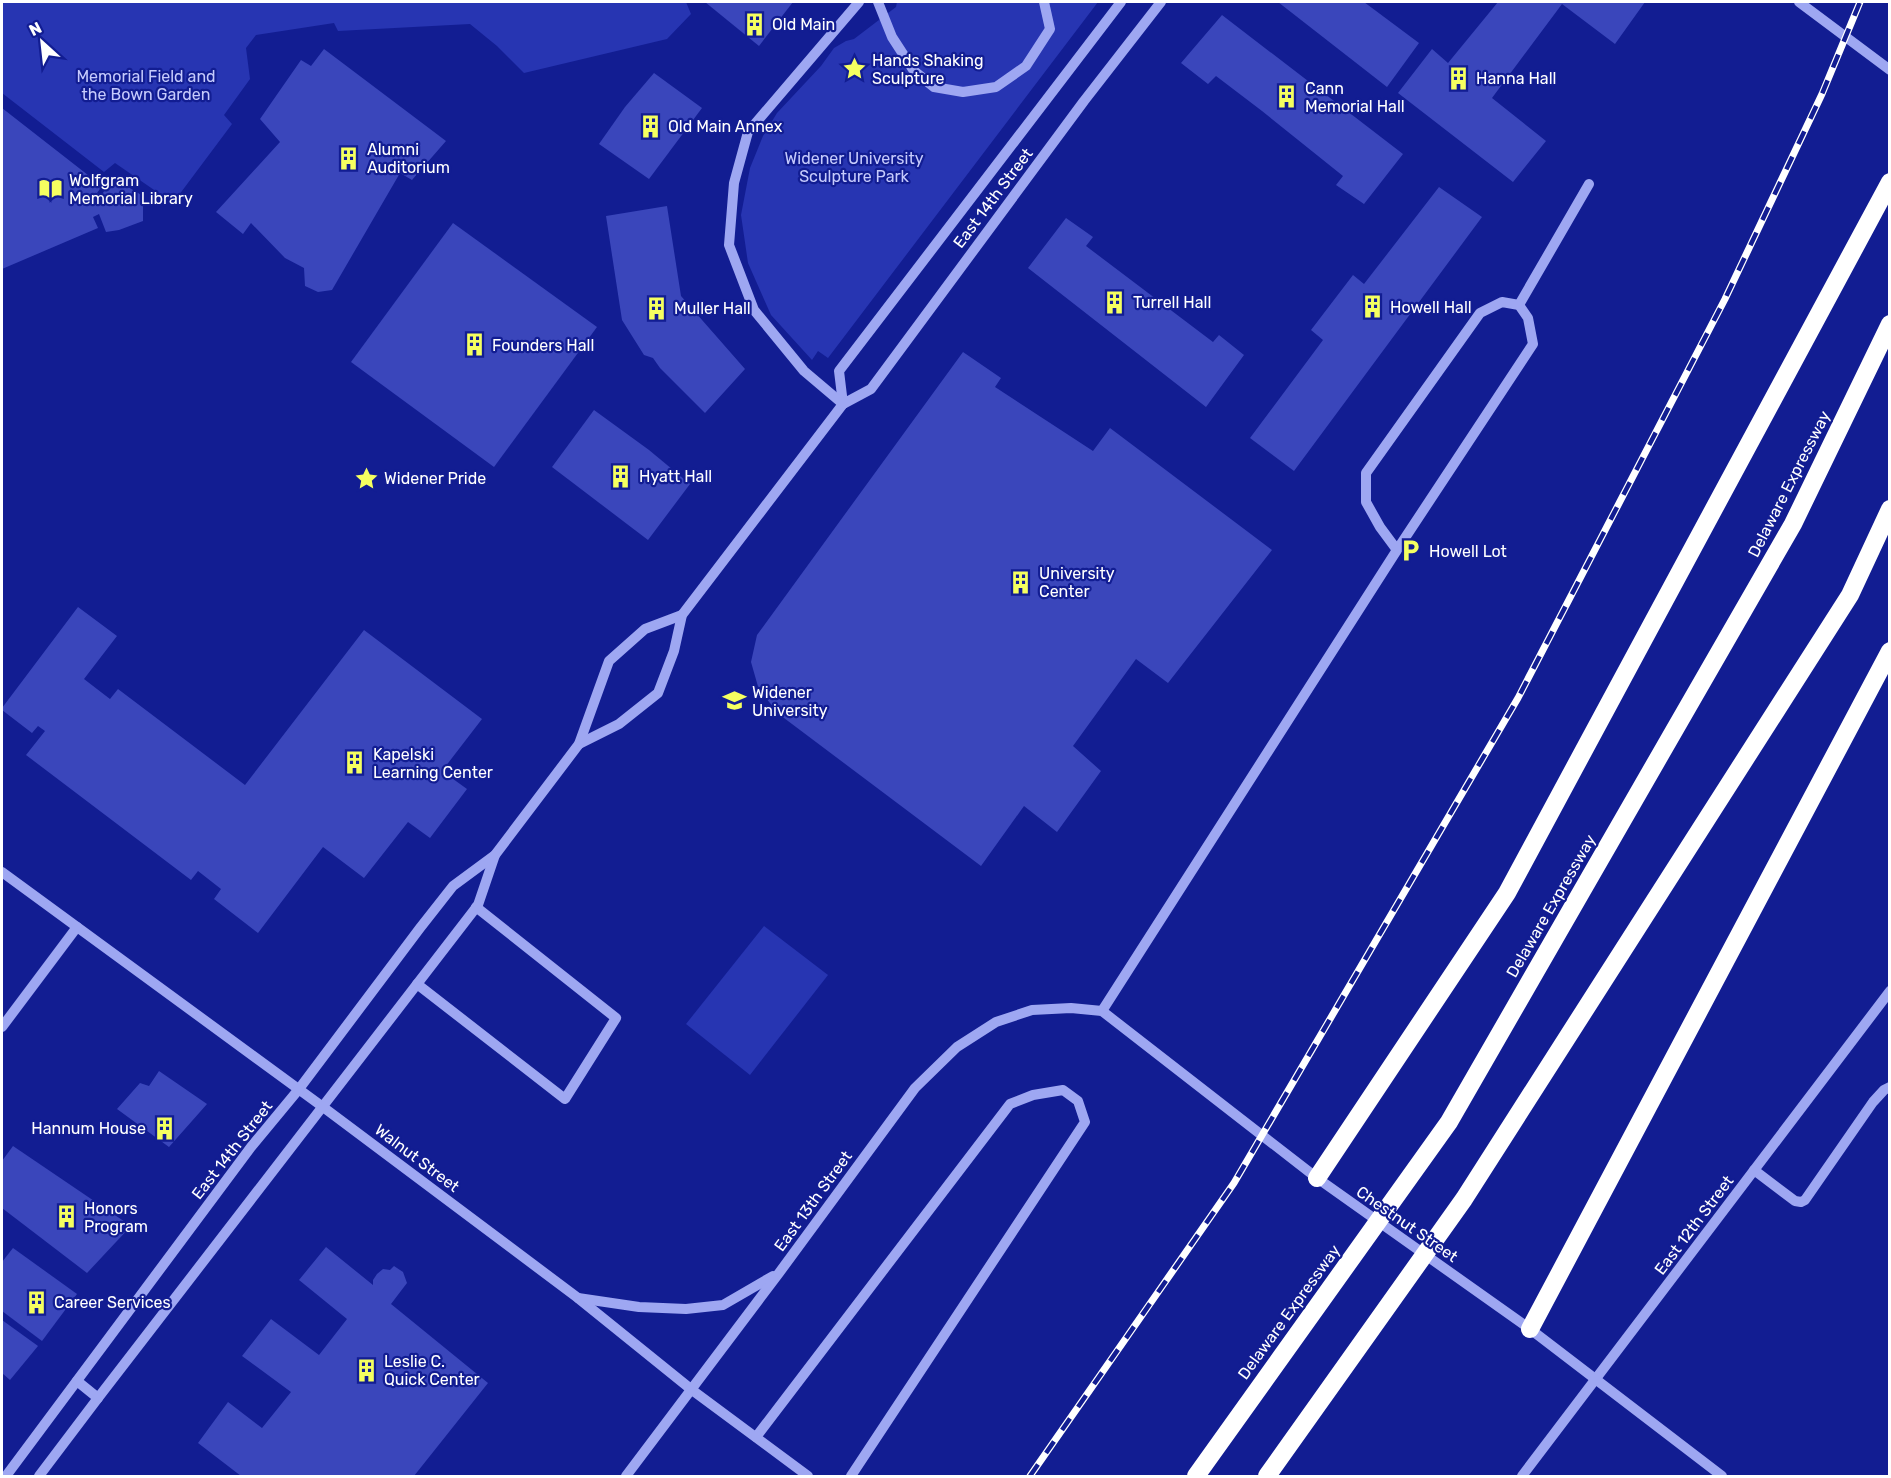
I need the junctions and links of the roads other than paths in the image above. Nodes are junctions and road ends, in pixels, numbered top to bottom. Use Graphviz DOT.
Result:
graph roads {
  1 [pos="859,2"];
  2 [pos="878,2"];
  3 [pos="1044,2"];
  4 [pos="1121,2"];
  5 [pos="1161,2"];
  6 [pos="1799,2"];
  7 [pos="1890,70"];
  8 [pos="1890,182"];
  9 [pos="1589,184"];
  10 [pos="1519,304"];
  11 [pos="1890,324"];
  12 [pos="843,404"];
  13 [pos="1890,509"];
  14 [pos="1397,550"];
  15 [pos="682,615"];
  16 [pos="1890,651"];
  17 [pos="579,744"];
  18 [pos="495,855"];
  19 [pos="2,872"];
  20 [pos="477,907"];
  21 [pos="77,927"];
  22 [pos="417,984"];
  23 [pos="1890,991"];
  24 [pos="1102,1011"];
  25 [pos="2,1027"];
  26 [pos="1890,1087"];
  27 [pos="299,1089"];
  28 [pos="323,1107"];
  29 [pos="1754,1170"];
  30 [pos="1317,1178"];
  31 [pos="779,1273"];
  32 [pos="578,1298"];
  33 [pos="1530,1329"];
  34 [pos="1596,1379"];
  35 [pos="76,1381"];
  36 [pos="692,1390"];
  37 [pos="98,1398"];
  38 [pos="756,1437"];
  39 [pos="6,1476"];
  40 [pos="39,1476"];
  41 [pos="626,1476"];
  42 [pos="808,1476"];
  43 [pos="851,1476"];
  44 [pos="1196,1476"];
  45 [pos="1267,1476"];
  46 [pos="1522,1476"];
  47 [pos="1722,1476"];
  1 -- 12 [label="street"];
  2 -- 3 [label="street"];
  4 -- 12 [label="street, East 14th Street"];
  5 -- 12 [label="street, East 14th Street"];
  6 -- 7 [label="street"];
  8 -- 30 [label="highway"];
  9 -- 10 [label="street"];
  10 -- 14 [label="street"];
  10 -- 14 [label="street"];
  11 -- 44 [label="highway, Delaware Expressway"];
  12 -- 15 [label="street, East 14th Street"];
  13 -- 45 [label="highway"];
  14 -- 24 [label="street"];
  15 -- 17 [label="street, East 14th Street"];
  15 -- 17 [label="street, East 14th Street"];
  16 -- 33 [label="highway"];
  17 -- 18 [label="street, East 14th Street"];
  18 -- 20 [label="street, East 14th Street"];
  18 -- 27 [label="street, East 14th Street"];
  19 -- 21 [label="street, Walnut Street"];
  20 -- 22 [label="street, East 14th Street"];
  20 -- 22 [label="street"];
  21 -- 25 [label="street"];
  21 -- 27 [label="street, Walnut Street"];
  22 -- 28 [label="street, East 14th Street"];
  23 -- 29 [label="street, East 12th Street"];
  24 -- 30 [label="street, Chestnut Street"];
  24 -- 31 [label="street, East 13th Street"];
  26 -- 29 [label="street"];
  27 -- 28 [label="street, Walnut Street"];
  27 -- 35 [label="street, East 14th Street"];
  28 -- 32 [label="street, Walnut Street"];
  28 -- 37 [label="street, East 14th Street"];
  29 -- 34 [label="street, East 12th Street"];
  30 -- 33 [label="street, Chestnut Street"];
  31 -- 32 [label="street"];
  31 -- 36 [label="street, East 13th Street"];
  32 -- 36 [label="street, Walnut Street"];
  33 -- 34 [label="street, Chestnut Street"];
  34 -- 46 [label="street, East 12th Street"];
  34 -- 47 [label="street, Chestnut Street"];
  35 -- 37 [label="street"];
  35 -- 39 [label="street, East 14th Street"];
  36 -- 38 [label="street, Walnut Street"];
  36 -- 41 [label="street, East 13th Street"];
  37 -- 40 [label="street, East 14th Street"];
  38 -- 42 [label="street, Walnut Street"];
  38 -- 43 [label="street"];
}
